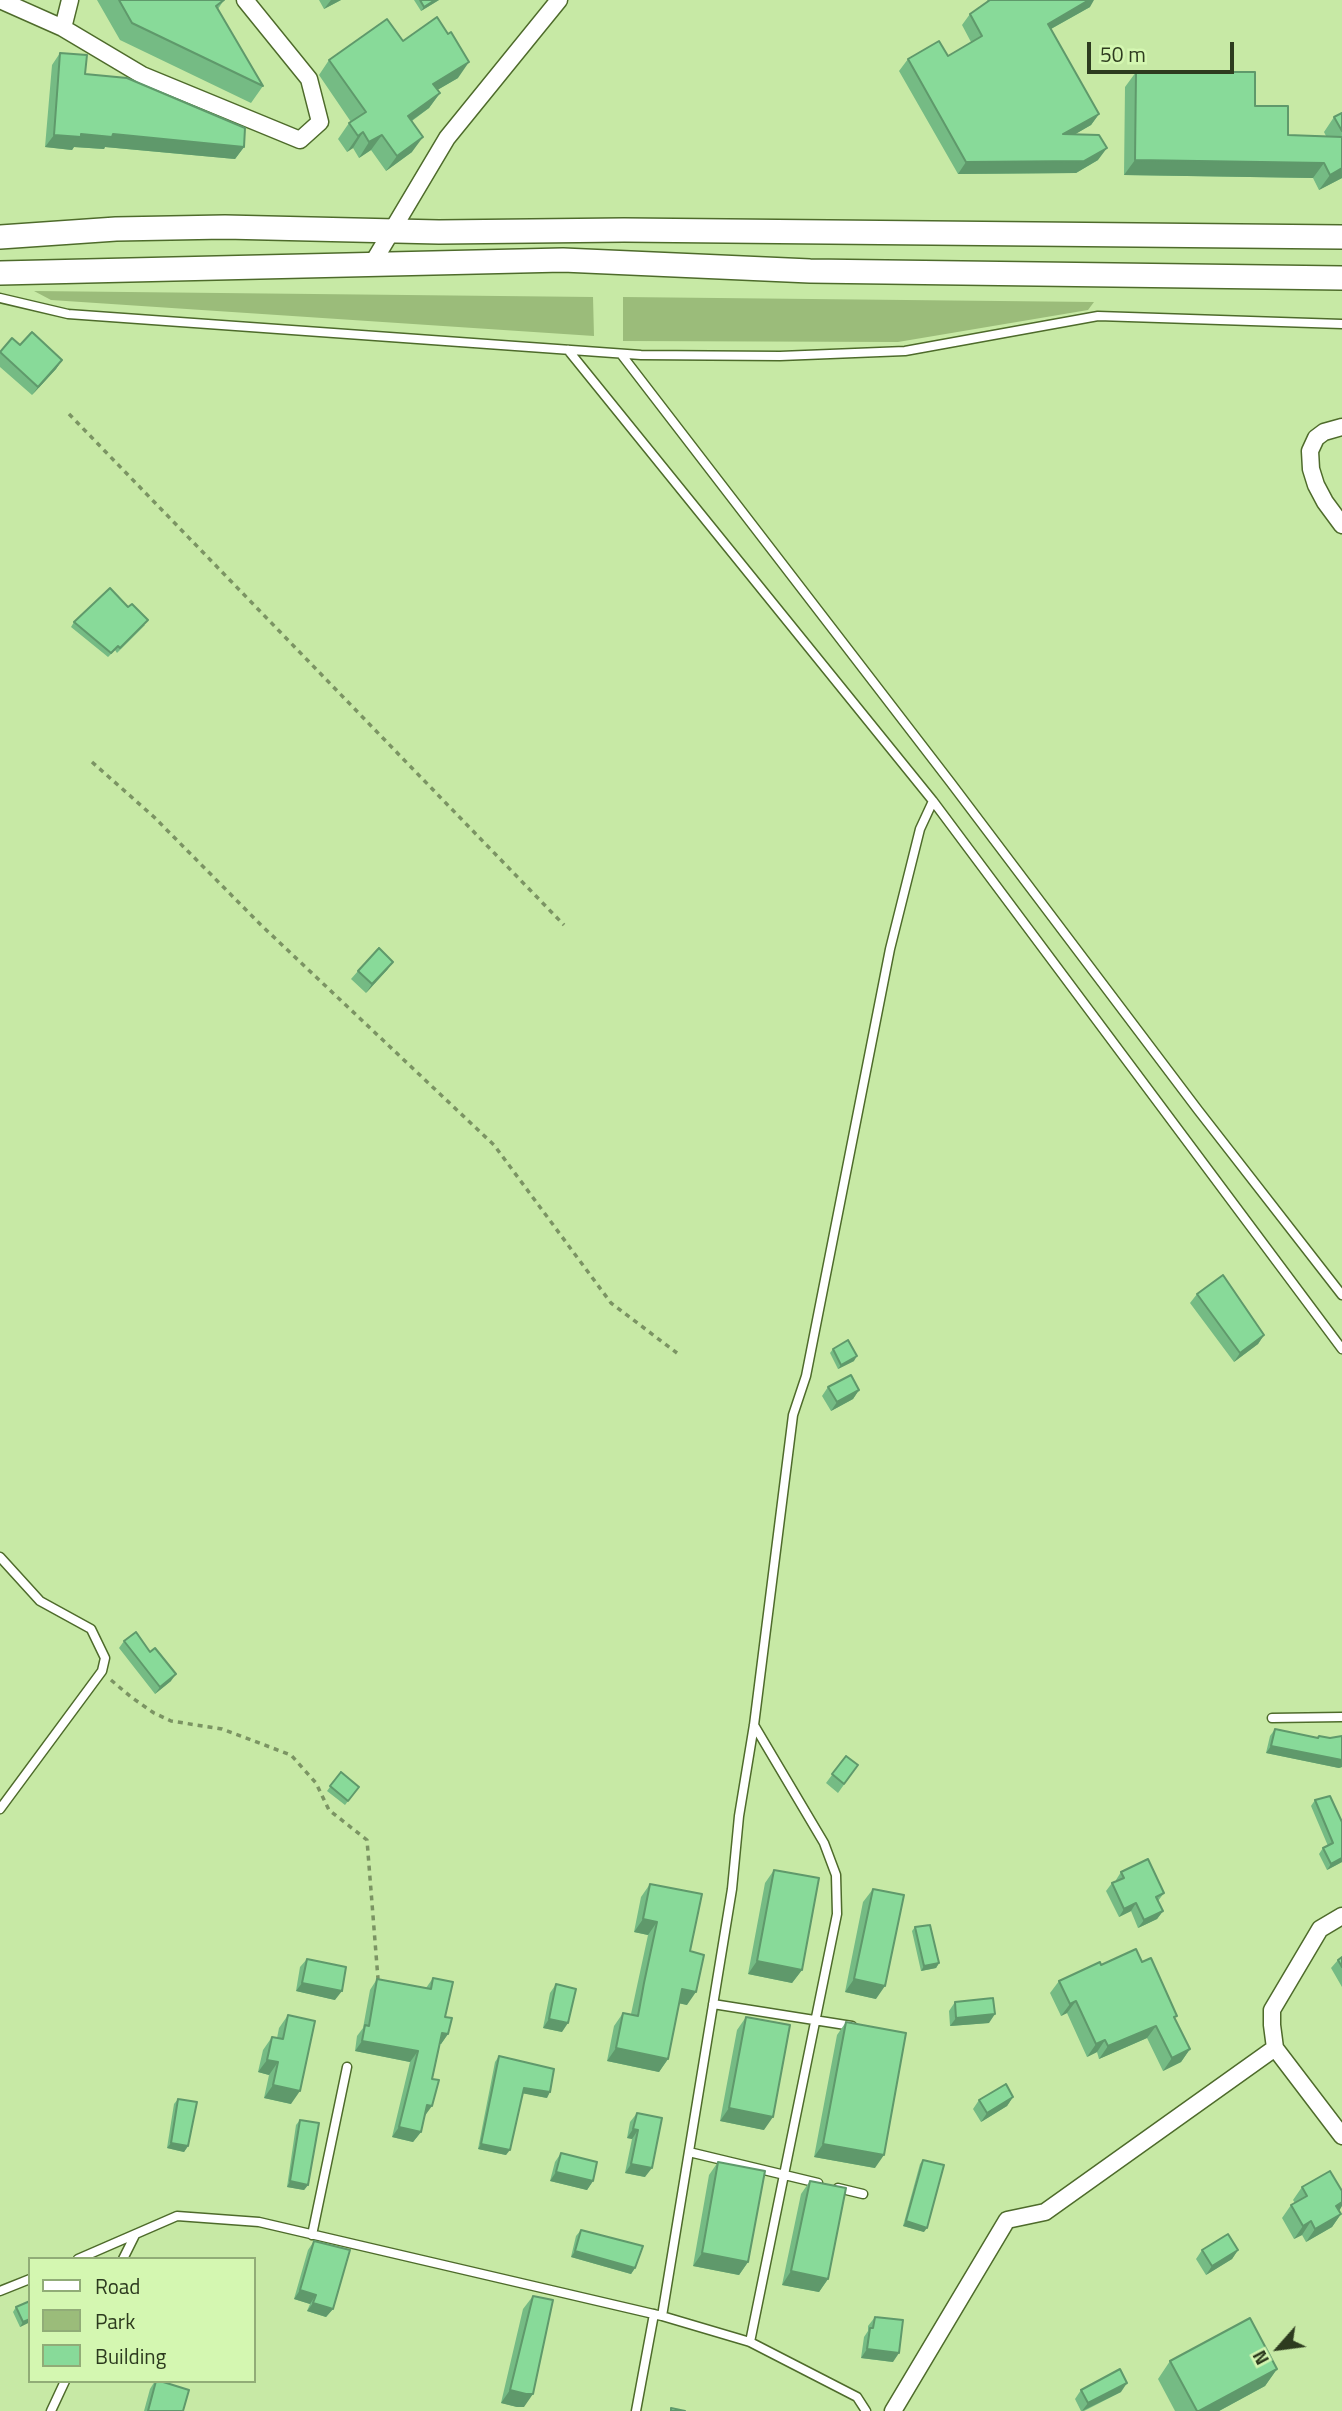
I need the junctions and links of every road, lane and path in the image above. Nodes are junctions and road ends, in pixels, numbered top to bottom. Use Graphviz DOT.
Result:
graph roads {
  1 [pos="0,0"];
  2 [pos="70,0"];
  3 [pos="245,0"];
  4 [pos="559,0"];
  5 [pos="63,28"];
  6 [pos="391,231"];
  7 [pos="0,237"];
  8 [pos="1342,237"];
  9 [pos="372,264"];
  10 [pos="3,275"];
  11 [pos="1342,278"];
  12 [pos="0,298"];
  13 [pos="1342,324"];
  14 [pos="568,350"];
  15 [pos="621,354"];
  16 [pos="69,414"];
  17 [pos="1342,427"];
  18 [pos="1342,525"];
  19 [pos="92,762"];
  20 [pos="933,801"];
  21 [pos="564,925"];
  22 [pos="1342,1295"];
  23 [pos="1342,1349"];
  24 [pos="677,1353"];
  25 [pos="0,1557"];
  26 [pos="102,1671"];
  27 [pos="1342,1717"];
  28 [pos="1272,1718"];
  29 [pos="754,1725"];
  30 [pos="0,1809"];
  31 [pos="1342,1916"];
  32 [pos="378,1979"];
  33 [pos="713,2004"];
  34 [pos="816,2020"];
  35 [pos="864,2028"];
  36 [pos="1275,2048"];
  37 [pos="347,2067"];
  38 [pos="1342,2136"];
  39 [pos="688,2152"];
  40 [pos="784,2175"];
  41 [pos="863,2194"];
  42 [pos="135,2235"];
  43 [pos="312,2235"];
  44 [pos="83,2257"];
  45 [pos="124,2257"];
  46 [pos="28,2280"];
  47 [pos="0,2291"];
  48 [pos="658,2315"];
  49 [pos="750,2342"];
  50 [pos="64,2383"];
  51 [pos="51,2411"];
  52 [pos="636,2411"];
  53 [pos="866,2411"];
  54 [pos="893,2411"];
  1 -- 5 [label="street"];
  2 -- 5 [label="street"];
  3 -- 5 [label="street"];
  4 -- 6 [label="street"];
  6 -- 7 [label="main road"];
  6 -- 8 [label="main road"];
  6 -- 9 [label="street"];
  9 -- 10 [label="main road"];
  9 -- 11 [label="main road"];
  12 -- 14 [label="lane"];
  13 -- 15 [label="lane"];
  14 -- 15 [label="lane"];
  14 -- 20 [label="lane"];
  15 -- 22 [label="lane"];
  16 -- 21 [label="path"];
  17 -- 18 [label="street"];
  19 -- 24 [label="path"];
  20 -- 23 [label="lane"];
  20 -- 29 [label="lane"];
  25 -- 26 [label="lane"];
  26 -- 30 [label="lane"];
  26 -- 32 [label="path"];
  27 -- 28 [label="lane"];
  29 -- 33 [label="lane"];
  29 -- 34 [label="lane"];
  31 -- 36 [label="street"];
  33 -- 34 [label="lane"];
  33 -- 39 [label="lane"];
  34 -- 35 [label="lane"];
  34 -- 40 [label="lane"];
  36 -- 38 [label="street"];
  36 -- 54 [label="street"];
  37 -- 43 [label="lane"];
  39 -- 40 [label="lane"];
  39 -- 48 [label="lane"];
  40 -- 41 [label="lane"];
  40 -- 49 [label="lane"];
  42 -- 43 [label="lane"];
  42 -- 44 [label="lane"];
  42 -- 45 [label="lane"];
  43 -- 48 [label="lane"];
  46 -- 47 [label="lane"];
  48 -- 49 [label="lane"];
  48 -- 52 [label="lane"];
  49 -- 53 [label="lane"];
  50 -- 51 [label="lane"];
}
